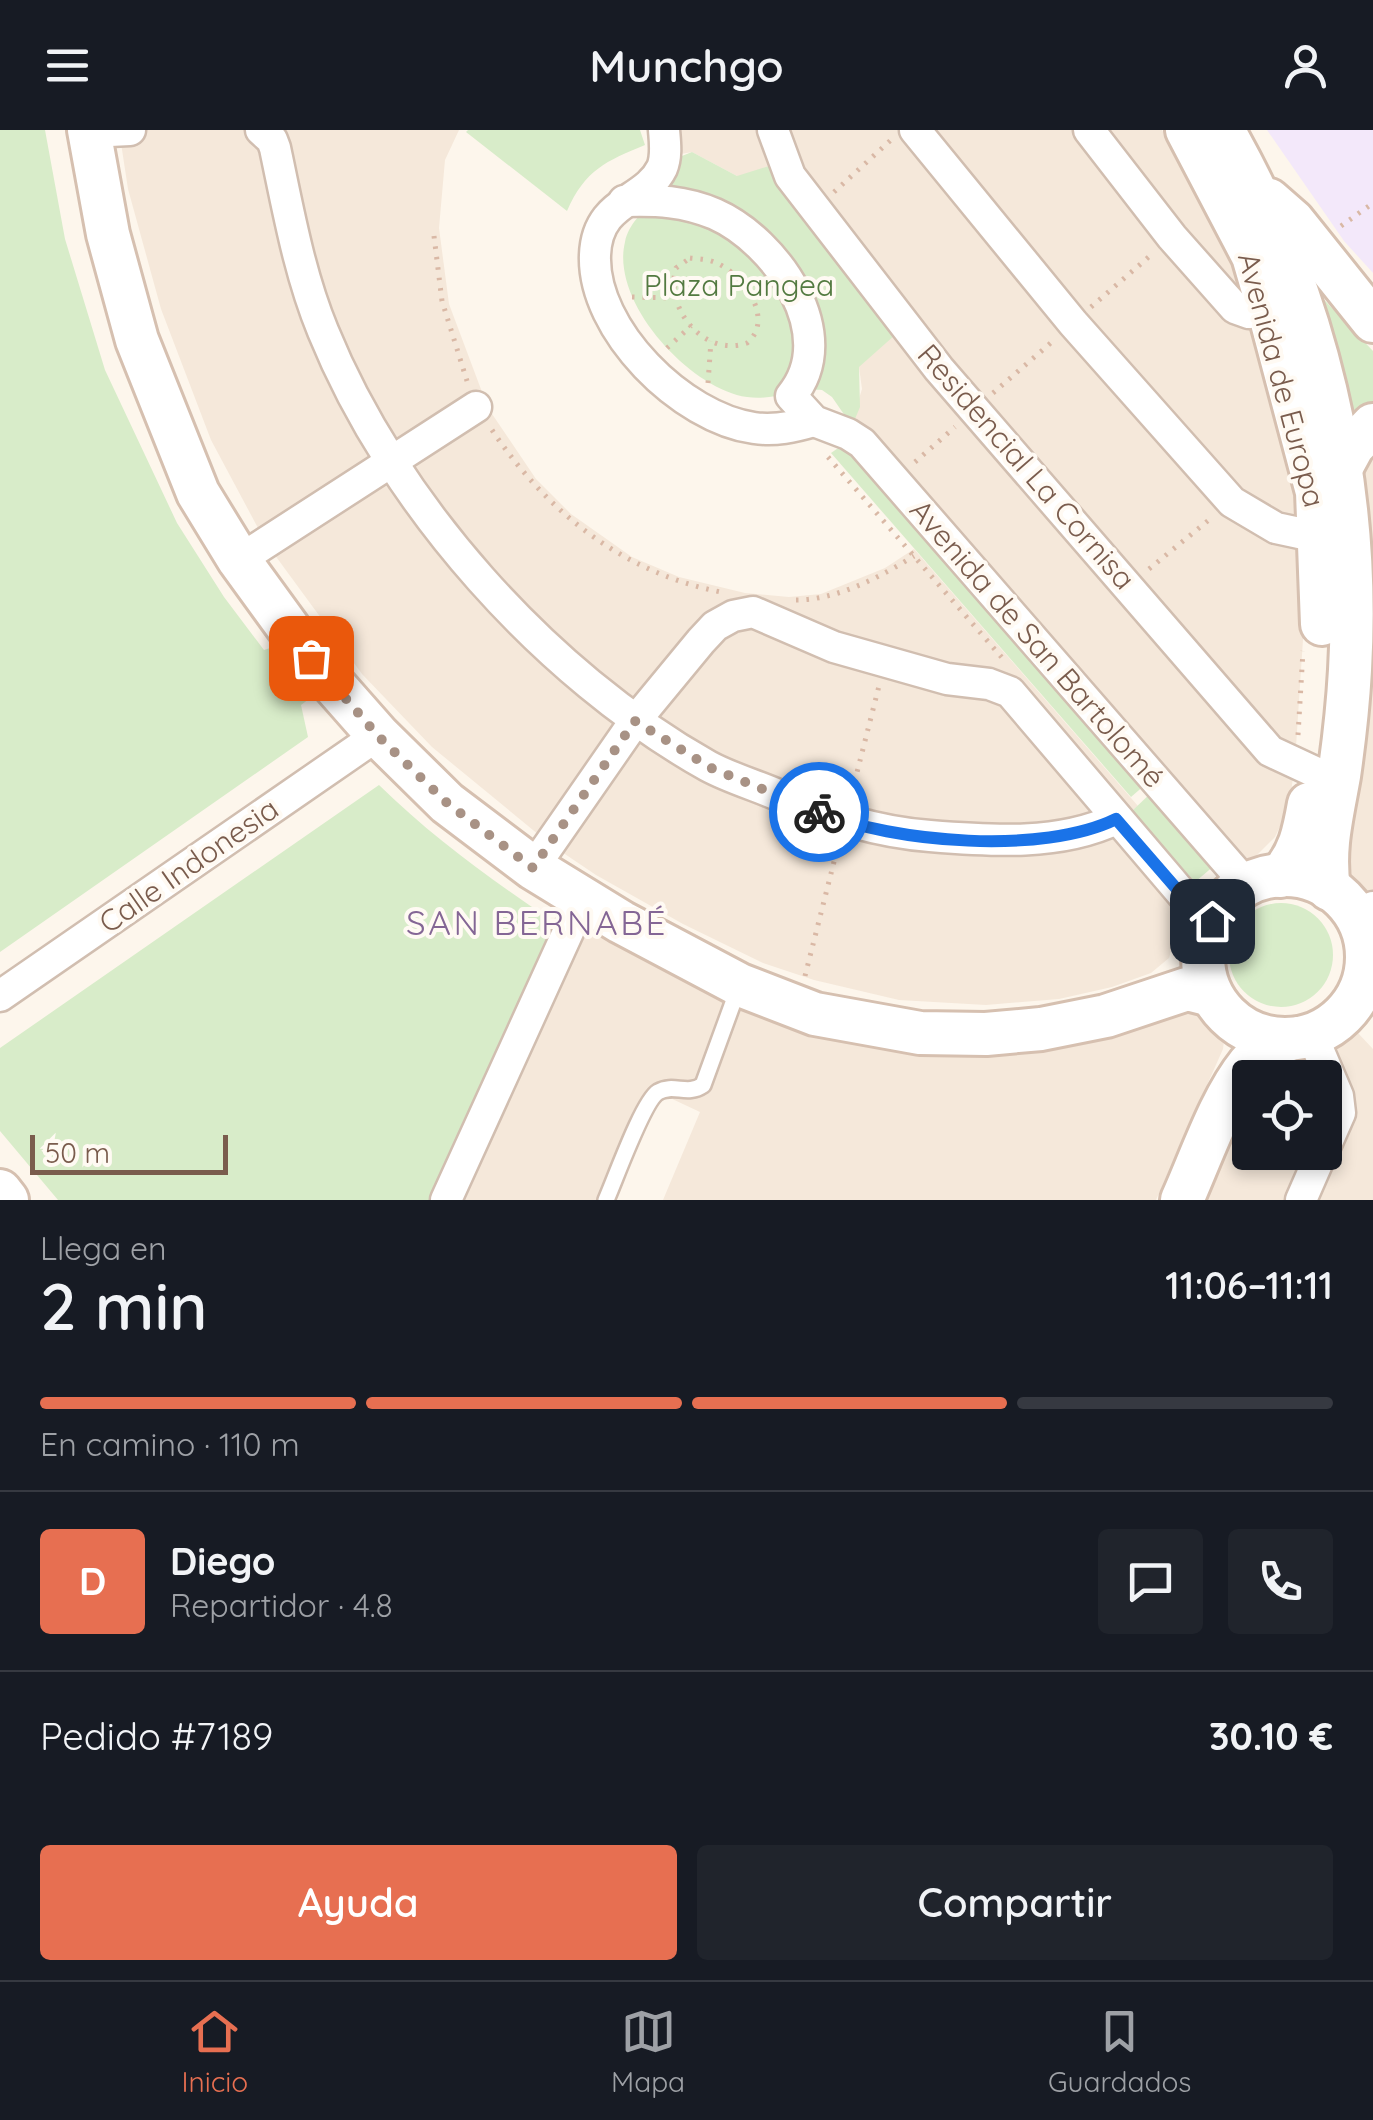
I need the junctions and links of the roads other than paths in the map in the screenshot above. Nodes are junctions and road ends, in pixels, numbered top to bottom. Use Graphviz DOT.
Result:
graph roads {
  1 [pos="261,130"];
  2 [pos="664,130"];
  3 [pos="773,130"];
  4 [pos="915,130"];
  5 [pos="1089,130"];
  6 [pos="1188,130"];
  7 [pos="1223,130"];
  8 [pos="103,131"];
  9 [pos="1255,187"];
  10 [pos="624,201"];
  11 [pos="1270,311"];
  12 [pos="1373,320"];
  13 [pos="476,407"];
  14 [pos="814,422"];
  15 [pos="1373,425"];
  16 [pos="394,462"];
  17 [pos="1341,468"];
  18 [pos="1318,536"];
  19 [pos="238,560"];
  20 [pos="635,721"];
  21 [pos="378,736"];
  22 [pos="1305,767"];
  23 [pos="1116,819"];
  24 [pos="533,868"];
  25 [pos="1264,880"];
  26 [pos="584,899"];
  27 [pos="1352,904"];
  28 [pos="1212,921"];
  29 [pos="740,985"];
  30 [pos="1367,990"];
  31 [pos="1207,992"];
  32 [pos="0,996"];
  33 [pos="1300,1037"];
  34 [pos="1315,1060"];
  35 [pos="1315,1170"];
  36 [pos="0,1192"];
  37 [pos="7,1200"];
  38 [pos="446,1200"];
  39 [pos="606,1200"];
  40 [pos="1156,1200"];
  41 [pos="1182,1200"];
  42 [pos="1302,1200"];
  1 -- 16 [label="street"];
  2 -- 10 [label="street"];
  3 -- 22 [label="street, Residencial La Cornisa"];
  4 -- 18 [label="street"];
  5 -- 11 [label="street"];
  6 -- 11 [label="street, Avenida de Europa"];
  7 -- 9 [label="street, Avenida de Europa"];
  8 -- 19 [label="street"];
  9 -- 12 [label="street"];
  9 -- 17 [label="street, Avenida de Europa"];
  10 -- 14 [label="street"];
  10 -- 14 [label="street"];
  11 -- 18 [label="street, Avenida de Europa"];
  13 -- 16 [label="street"];
  14 -- 25 [label="street, Avenida de San Bartolomé"];
  15 -- 17 [label="street"];
  16 -- 19 [label="street"];
  16 -- 20 [label="street"];
  17 -- 27 [label="street, Avenida de Europa"];
  18 -- 22 [label="street, Avenida de Europa"];
  19 -- 21 [label="street"];
  20 -- 23 [label="street"];
  20 -- 23 [label="street"];
  20 -- 24 [label="street"];
  21 -- 24 [label="street"];
  21 -- 32 [label="street, Calle Indonesia"];
  22 -- 25 [label="street, Avenida de Europa"];
  23 -- 28 [label="street"];
  24 -- 26 [label="street"];
  25 -- 27 [label="street"];
  25 -- 28 [label="street"];
  26 -- 29 [label="street"];
  26 -- 38 [label="street"];
  27 -- 30 [label="street"];
  28 -- 31 [label="street"];
  29 -- 31 [label="street"];
  29 -- 39 [label="lane"];
  30 -- 33 [label="street"];
  31 -- 33 [label="street"];
  31 -- 40 [label="street"];
  33 -- 34 [label="street"];
  33 -- 41 [label="street"];
  35 -- 42 [label="street"];
  36 -- 37 [label="street"];
}
